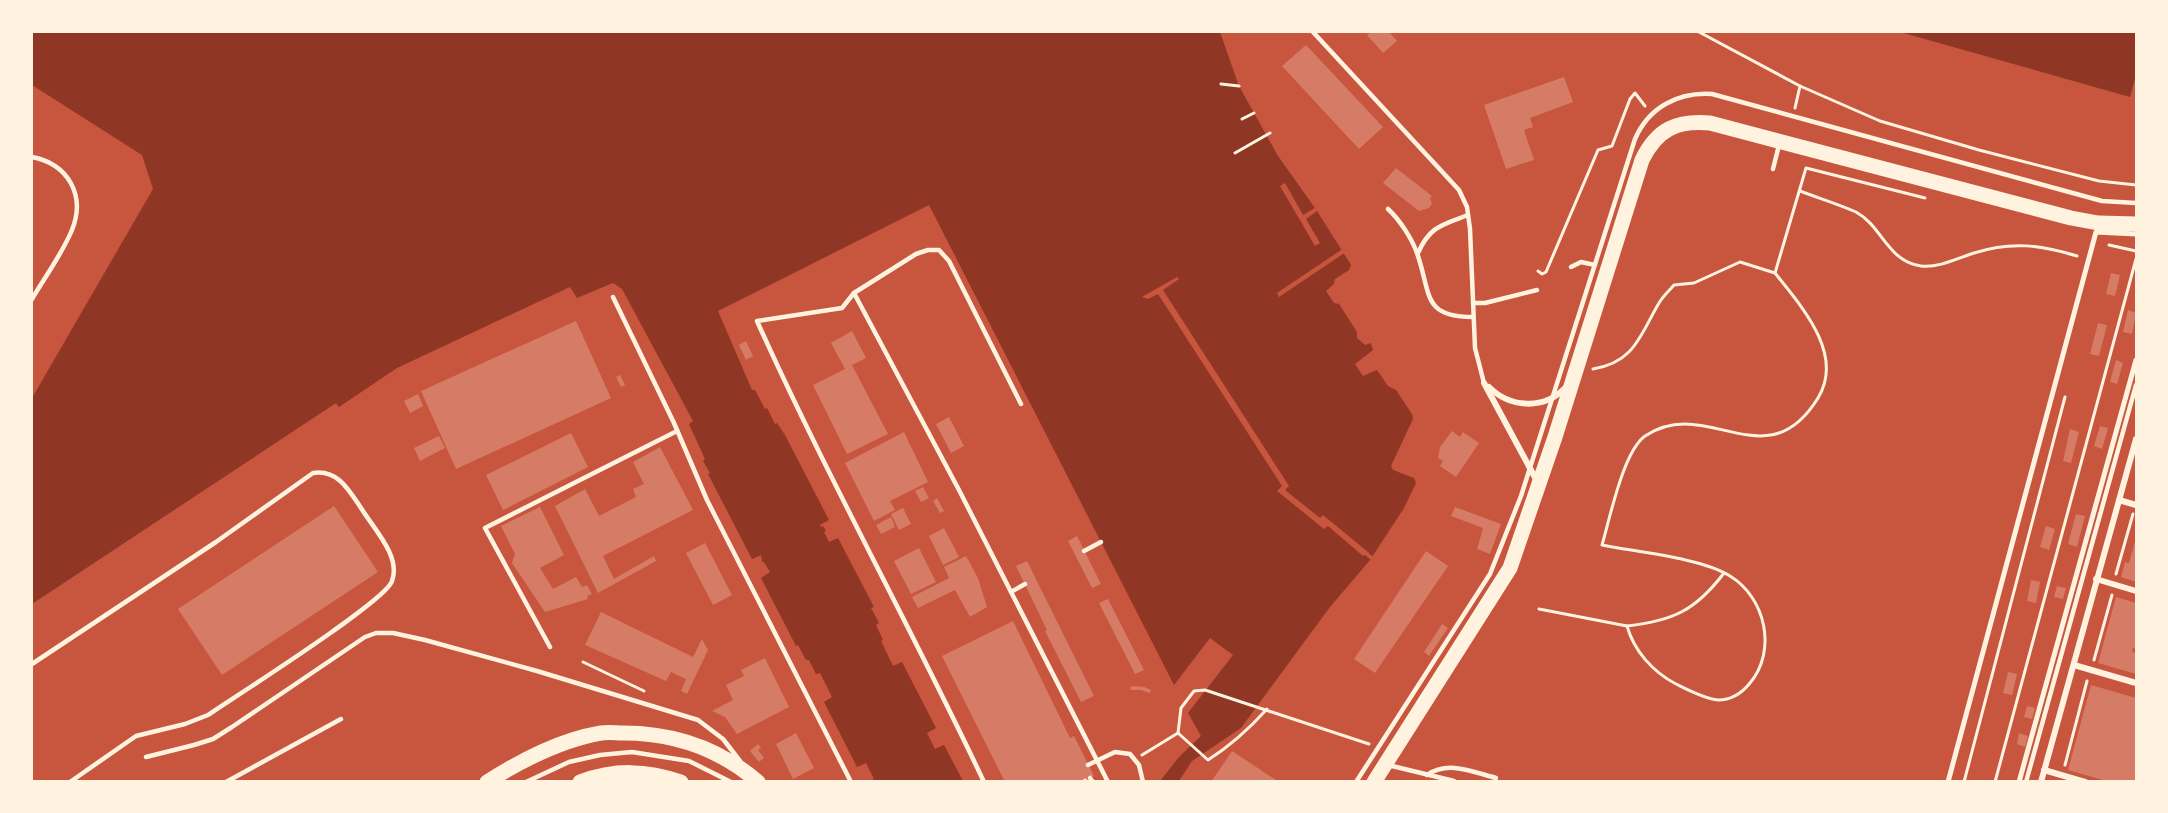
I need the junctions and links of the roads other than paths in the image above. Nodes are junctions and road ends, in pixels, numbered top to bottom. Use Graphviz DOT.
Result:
graph roads {
  1 [pos="1313,32"];
  2 [pos="1780,141"];
  3 [pos="32,157"];
  4 [pos="1773,169"];
  5 [pos="2136,203"];
  6 [pos="1388,209"];
  7 [pos="1468,215"];
  8 [pos="2136,224"];
  9 [pos="2136,234"];
  10 [pos="1418,253"];
  11 [pos="1595,265"];
  12 [pos="1571,267"];
  13 [pos="1537,290"];
  14 [pos="854,293"];
  15 [pos="613,297"];
  16 [pos="32,298"];
  17 [pos="1473,303"];
  18 [pos="1473,317"];
  19 [pos="2136,360"];
  20 [pos="1572,381"];
  21 [pos="1484,383"];
  22 [pos="2136,385"];
  23 [pos="1553,398"];
  24 [pos="1021,404"];
  25 [pos="677,431"];
  26 [pos="2136,439"];
  27 [pos="1530,469"];
  28 [pos="1539,485"];
  29 [pos="2119,500"];
  30 [pos="2136,505"];
  31 [pos="1101,542"];
  32 [pos="1084,551"];
  33 [pos="2096,579"];
  34 [pos="1025,584"];
  35 [pos="2136,591"];
  36 [pos="1011,592"];
  37 [pos="550,647"];
  38 [pos="32,664"];
  39 [pos="2074,665"];
  40 [pos="2136,683"];
  41 [pos="341,719"];
  42 [pos="146,757"];
  43 [pos="1099,760"];
  44 [pos="1088,765"];
  45 [pos="1385,765"];
  46 [pos="2044,770"];
  47 [pos="1427,775"];
  48 [pos="755,778"];
  49 [pos="1496,778"];
  50 [pos="70,782"];
  51 [pos="226,782"];
  52 [pos="488,782"];
  53 [pos="526,782"];
  54 [pos="580,782"];
  55 [pos="681,782"];
  56 [pos="731,782"];
  57 [pos="851,782"];
  58 [pos="984,782"];
  59 [pos="1108,782"];
  60 [pos="1143,782"];
  61 [pos="1356,782"];
  62 [pos="1374,782"];
  63 [pos="1454,782"];
  64 [pos="1948,782"];
  65 [pos="2019,782"];
  66 [pos="2026,782"];
  67 [pos="2041,782"];
  68 [pos="2085,782"];
  1 -- 7 [label="lane"];
  2 -- 4 [label="lane"];
  2 -- 8 [label="main road"];
  2 -- 20 [label="main road"];
  3 -- 16 [label="lane"];
  5 -- 11 [label="lane"];
  6 -- 10 [label="lane"];
  7 -- 10 [label="lane"];
  7 -- 17 [label="lane"];
  9 -- 64 [label="street"];
  10 -- 18 [label="lane"];
  11 -- 12 [label="lane"];
  11 -- 23 [label="lane"];
  13 -- 17 [label="lane"];
  14 -- 24 [label="lane"];
  14 -- 36 [label="lane"];
  14 -- 58 [label="lane"];
  15 -- 25 [label="lane"];
  17 -- 18 [label="lane"];
  18 -- 21 [label="lane"];
  19 -- 65 [label="street"];
  20 -- 23 [label="street"];
  20 -- 28 [label="main road"];
  21 -- 23 [label="street"];
  21 -- 27 [label="street"];
  22 -- 66 [label="lane"];
  23 -- 27 [label="lane"];
  25 -- 37 [label="lane"];
  25 -- 57 [label="lane"];
  26 -- 29 [label="street"];
  27 -- 28 [label="street"];
  27 -- 61 [label="lane"];
  28 -- 45 [label="main road"];
  29 -- 30 [label="street"];
  29 -- 33 [label="street"];
  31 -- 32 [label="lane"];
  33 -- 35 [label="street"];
  33 -- 39 [label="street"];
  34 -- 36 [label="lane"];
  36 -- 43 [label="lane"];
  38 -- 50 [label="lane"];
  39 -- 40 [label="street"];
  39 -- 46 [label="street"];
  41 -- 51 [label="lane"];
  42 -- 48 [label="lane"];
  43 -- 44 [label="lane"];
  43 -- 59 [label="lane"];
  43 -- 60 [label="lane"];
  45 -- 47 [label="lane"];
  45 -- 62 [label="main road"];
  46 -- 67 [label="street"];
  46 -- 68 [label="street"];
  47 -- 49 [label="lane"];
  47 -- 63 [label="lane"];
  48 -- 52 [label="main road"];
  53 -- 56 [label="lane"];
  54 -- 55 [label="main road"];
}
